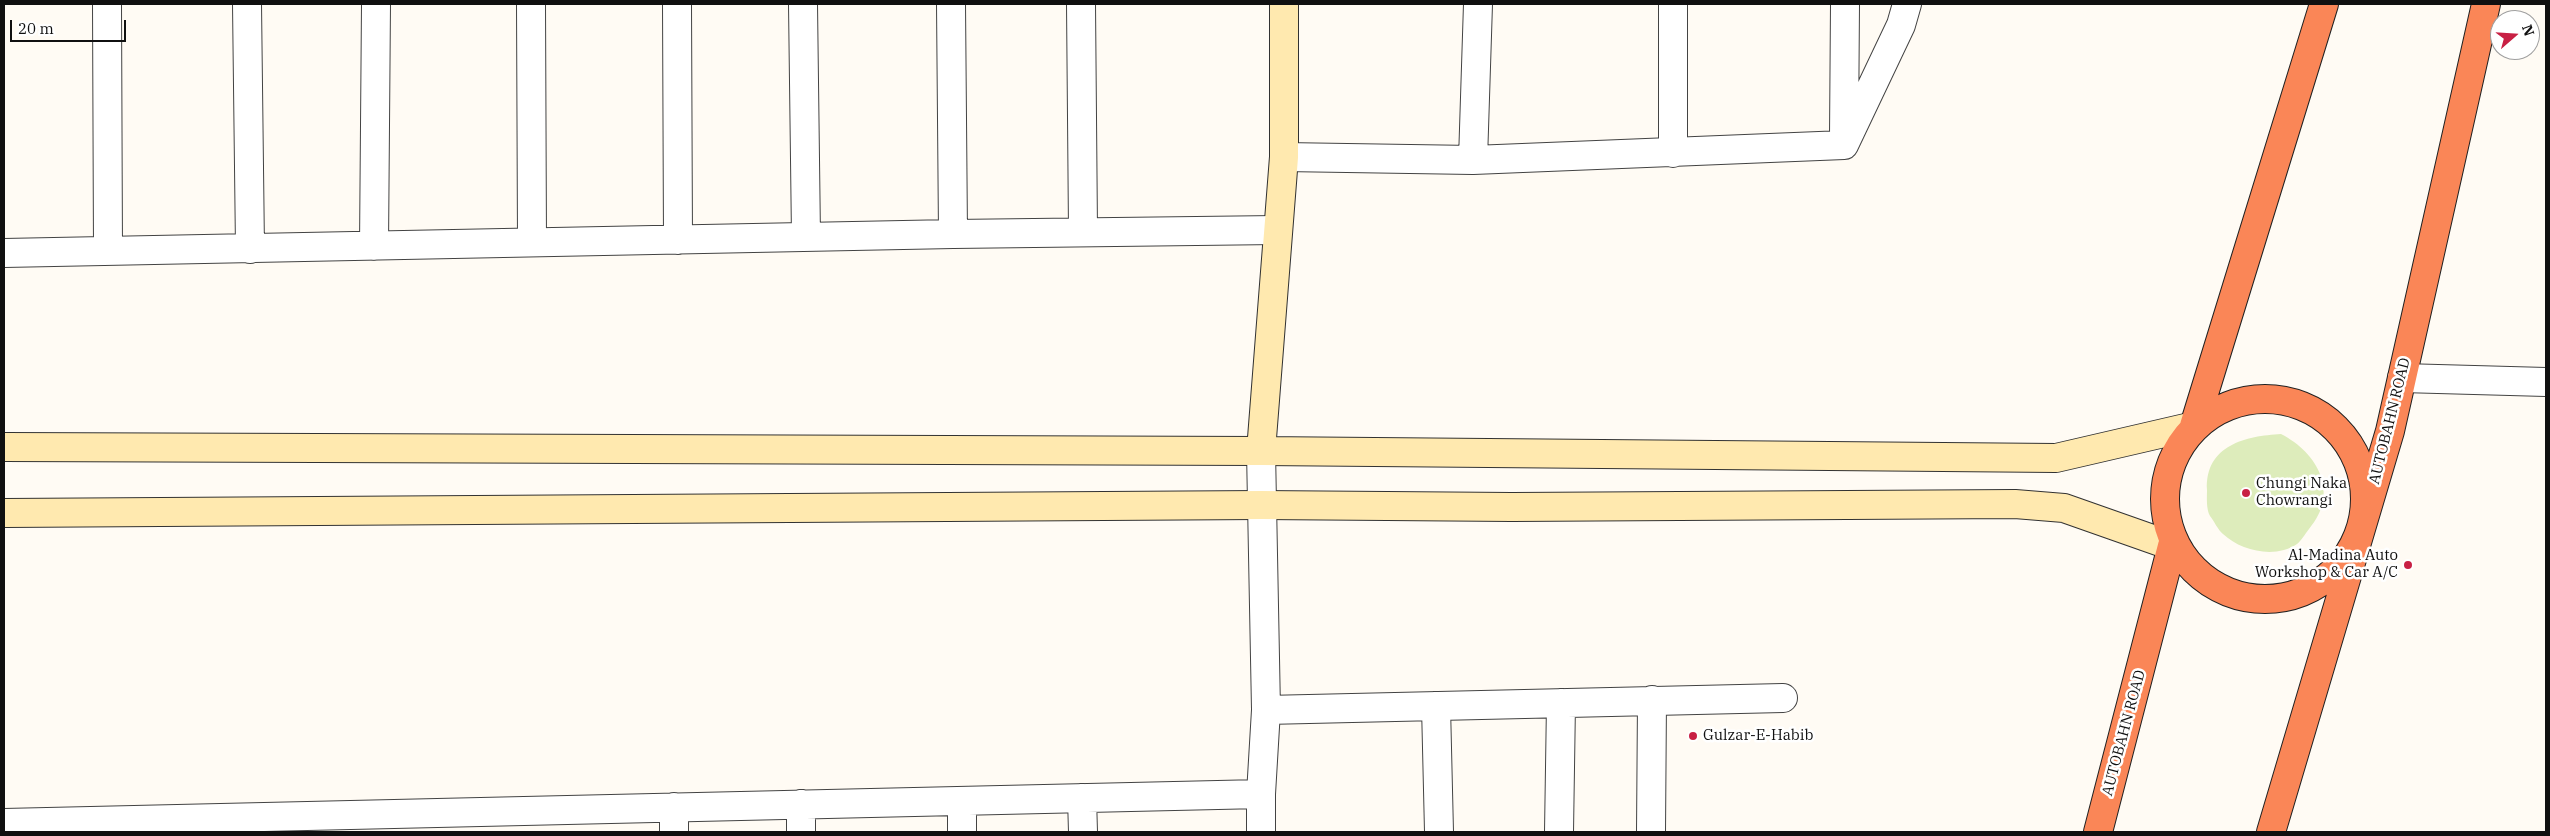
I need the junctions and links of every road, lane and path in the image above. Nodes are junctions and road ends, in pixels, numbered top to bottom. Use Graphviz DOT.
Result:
graph roads {
  1 [pos="107,4"];
  2 [pos="247,4"];
  3 [pos="376,4"];
  4 [pos="531,4"];
  5 [pos="677,4"];
  6 [pos="803,4"];
  7 [pos="951,4"];
  8 [pos="1081,4"];
  9 [pos="1284,4"];
  10 [pos="1478,4"];
  11 [pos="1673,4"];
  12 [pos="1844,4"];
  13 [pos="1907,4"];
  14 [pos="2324,4"];
  15 [pos="2486,4"];
  16 [pos="1844,145"];
  17 [pos="1673,153"];
  18 [pos="1284,157"];
  19 [pos="1473,160"];
  20 [pos="1277,230"];
  21 [pos="1084,231"];
  22 [pos="953,234"];
  23 [pos="806,237"];
  24 [pos="678,240"];
  25 [pos="532,242"];
  26 [pos="374,246"];
  27 [pos="250,248"];
  28 [pos="108,251"];
  29 [pos="4,254"];
  30 [pos="2402,378"];
  31 [pos="2546,382"];
  32 [pos="2194,426"];
  33 [pos="4,447"];
  34 [pos="1261,451"];
  35 [pos="1261,505"];
  36 [pos="4,513"];
  37 [pos="2361,528"];
  38 [pos="2172,546"];
  39 [pos="1783,698"];
  40 [pos="1652,700"];
  41 [pos="1561,703"];
  42 [pos="1436,706"];
  43 [pos="1266,710"];
  44 [pos="1261,794"];
  45 [pos="1082,798"];
  46 [pos="962,801"];
  47 [pos="801,804"];
  48 [pos="674,820"];
  49 [pos="522,822"];
  50 [pos="4,823"];
  51 [pos="386,823"];
  52 [pos="242,825"];
  53 [pos="128,826"];
  54 [pos="801,832"];
  55 [pos="962,832"];
  56 [pos="1083,832"];
  57 [pos="1261,832"];
  58 [pos="1439,832"];
  59 [pos="1559,832"];
  60 [pos="1651,832"];
  61 [pos="2098,832"];
  62 [pos="2271,832"];
  1 -- 28 [label="street"];
  2 -- 27 [label="street"];
  3 -- 26 [label="street"];
  4 -- 25 [label="street"];
  5 -- 24 [label="street"];
  6 -- 23 [label="street"];
  7 -- 22 [label="street"];
  8 -- 21 [label="street"];
  9 -- 18 [label="main road"];
  10 -- 19 [label="street"];
  11 -- 17 [label="street"];
  12 -- 16 [label="street"];
  13 -- 16 [label="street"];
  14 -- 32 [label="highway"];
  15 -- 30 [label="highway, AUTOBAHN ROAD"];
  16 -- 17 [label="street"];
  17 -- 19 [label="street"];
  18 -- 19 [label="street"];
  18 -- 20 [label="main road"];
  20 -- 21 [label="street"];
  20 -- 34 [label="main road"];
  21 -- 22 [label="street"];
  22 -- 23 [label="street"];
  23 -- 24 [label="street"];
  24 -- 25 [label="street"];
  25 -- 26 [label="street"];
  26 -- 27 [label="street"];
  27 -- 28 [label="street"];
  28 -- 29 [label="street"];
  30 -- 31 [label="street"];
  30 -- 37 [label="highway, AUTOBAHN ROAD"];
  32 -- 34 [label="main road"];
  32 -- 37 [label="highway"];
  32 -- 38 [label="highway"];
  33 -- 34 [label="main road"];
  34 -- 35 [label="street"];
  35 -- 36 [label="main road"];
  35 -- 38 [label="main road"];
  35 -- 43 [label="street"];
  37 -- 38 [label="highway"];
  37 -- 62 [label="highway, AUTOBAHN ROAD"];
  38 -- 61 [label="highway, AUTOBAHN ROAD"];
  39 -- 40 [label="street"];
  40 -- 41 [label="street"];
  40 -- 60 [label="street"];
  41 -- 42 [label="street"];
  41 -- 59 [label="street"];
  42 -- 43 [label="street"];
  42 -- 58 [label="street"];
  43 -- 44 [label="street"];
  44 -- 45 [label="street"];
  44 -- 57 [label="street"];
  45 -- 46 [label="street"];
  45 -- 56 [label="street"];
  46 -- 47 [label="street"];
  46 -- 55 [label="street"];
  47 -- 48 [label="street"];
  47 -- 54 [label="street"];
  48 -- 49 [label="street"];
  49 -- 51 [label="street"];
  50 -- 53 [label="street"];
  51 -- 52 [label="street"];
  52 -- 53 [label="street"];
}
